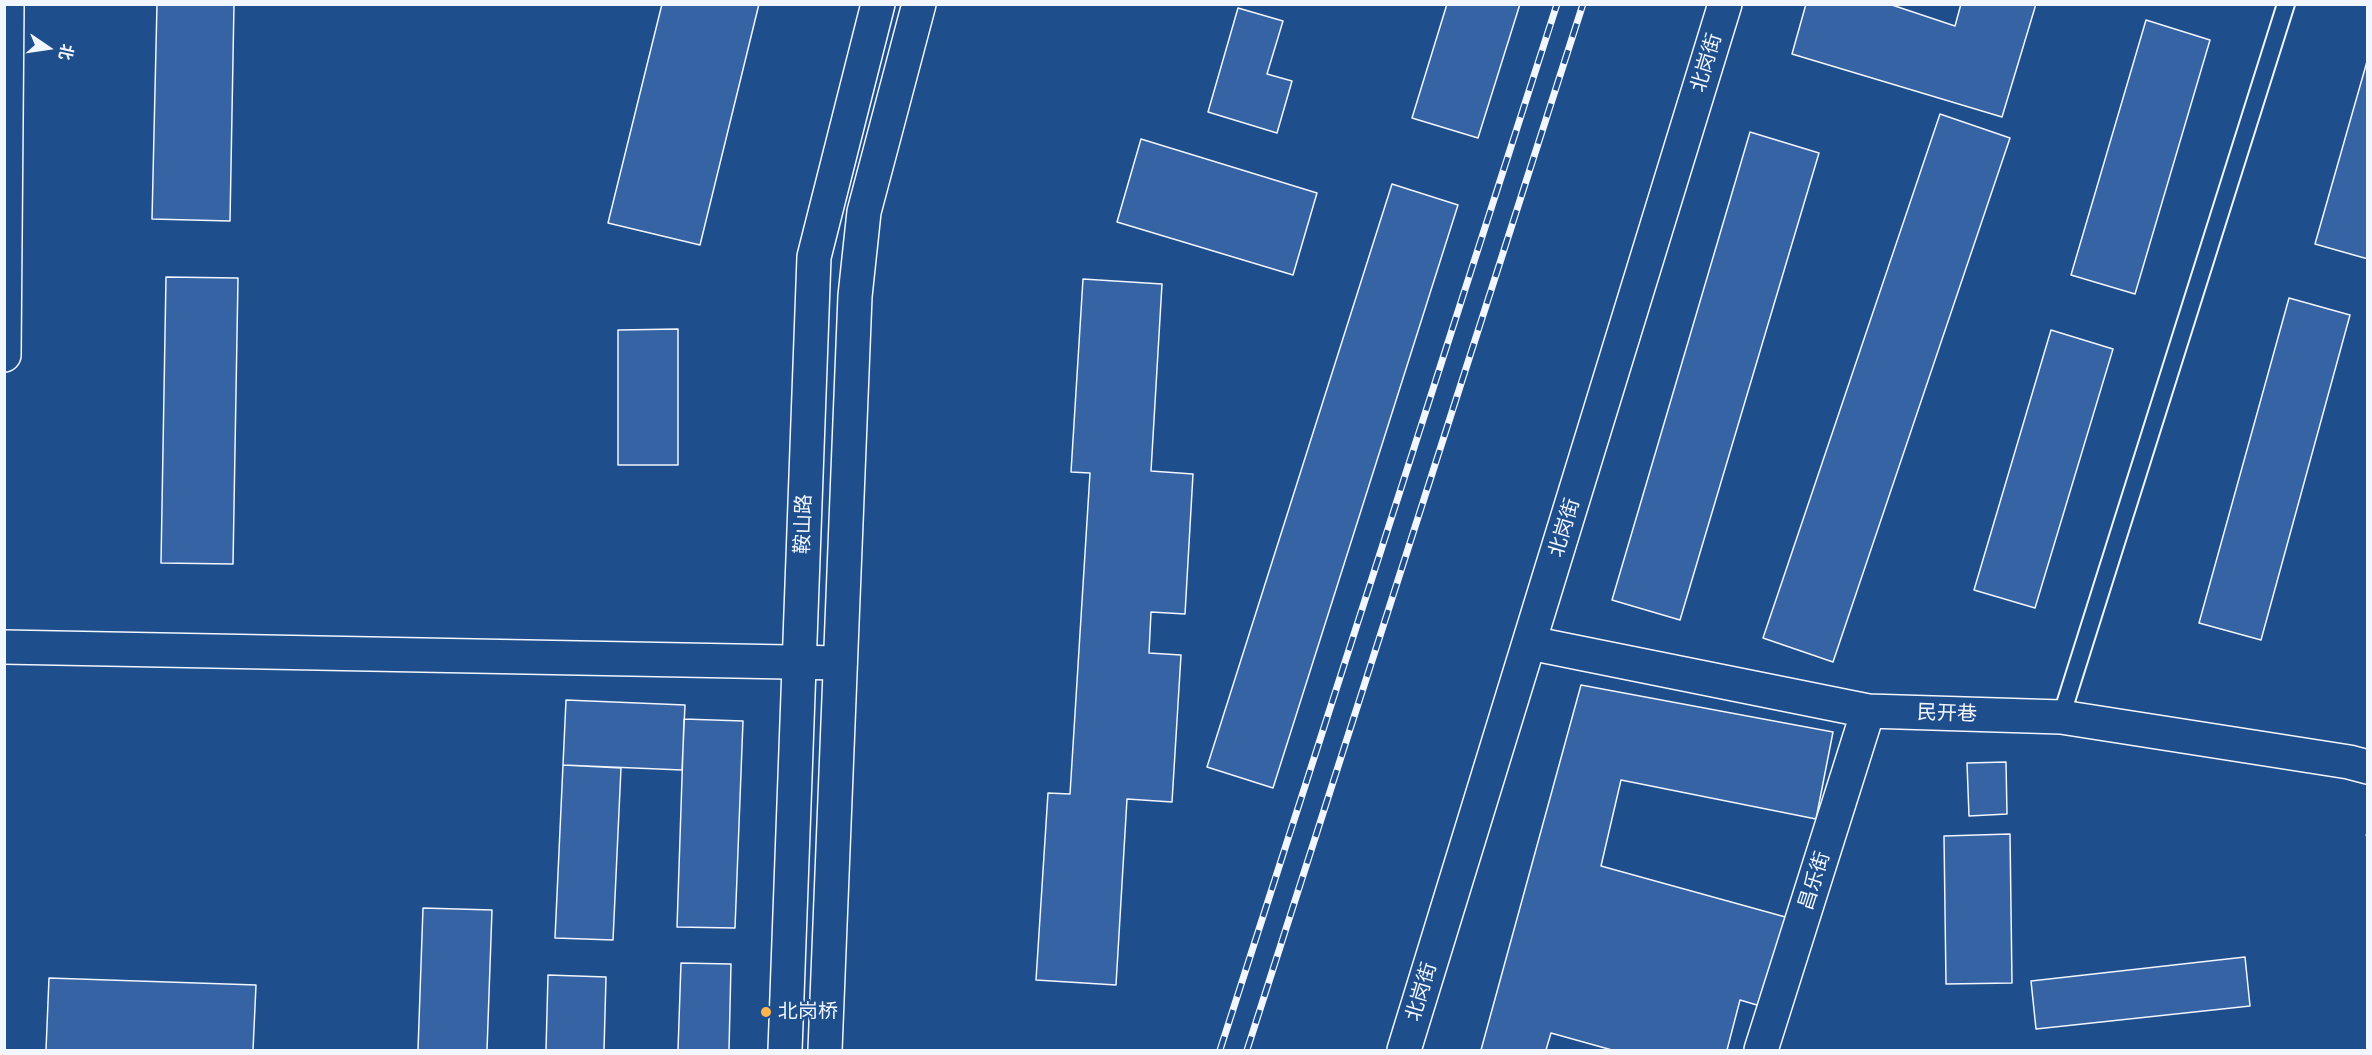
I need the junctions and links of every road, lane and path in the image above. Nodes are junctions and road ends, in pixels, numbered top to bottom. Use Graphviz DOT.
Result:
graph roads {
  1 [pos="7,4"];
  2 [pos="878,4"];
  3 [pos="919,4"];
  4 [pos="1725,4"];
  5 [pos="2286,4"];
  6 [pos="4,355"];
  7 [pos="1530,643"];
  8 [pos="4,647"];
  9 [pos="799,661"];
  10 [pos="840,663"];
  11 [pos="1868,711"];
  12 [pos="2061,717"];
  13 [pos="2367,767"];
  14 [pos="785,1050"];
  15 [pos="825,1050"];
  16 [pos="1404,1050"];
  17 [pos="1761,1050"];
  1 -- 6 [label="street"];
  2 -- 9 [label="street, 鞍山路"];
  3 -- 10 [label="street"];
  4 -- 7 [label="street, 北岗街"];
  5 -- 12 [label="lane"];
  7 -- 11 [label="street, 民开巷"];
  7 -- 16 [label="street, 北岗街"];
  8 -- 9 [label="street"];
  9 -- 10 [label="street"];
  9 -- 14 [label="street, 鞍山路"];
  10 -- 15 [label="street"];
  11 -- 12 [label="street, 民开巷"];
  11 -- 17 [label="street, 昌乐街"];
  12 -- 13 [label="street, 民开巷"];
}
